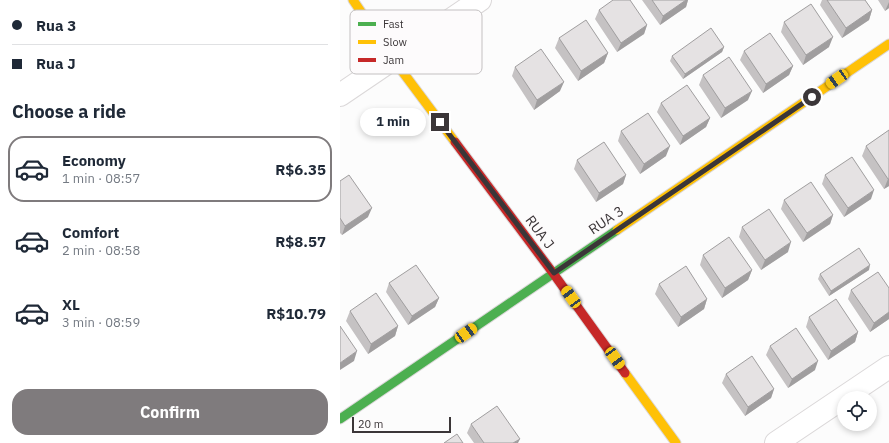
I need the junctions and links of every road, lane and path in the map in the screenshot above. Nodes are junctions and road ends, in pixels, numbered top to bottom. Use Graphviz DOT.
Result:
graph roads {
  1 [pos="353,0"];
  2 [pos="480,0"];
  3 [pos="360,10"];
  4 [pos="465,10"];
  5 [pos="889,44"];
  6 [pos="371,74"];
  7 [pos="404,74"];
  8 [pos="340,95"];
  9 [pos="554,273"];
  10 [pos="889,367"];
  11 [pos="340,419"];
  12 [pos="676,443"];
  13 [pos="776,443"];
  1 -- 3 [label="street, RUA J"];
  2 -- 4 [label="street"];
  5 -- 9 [label="street, RUA 3"];
  6 -- 8 [label="street"];
  7 -- 9 [label="street, RUA J"];
  9 -- 11 [label="street, RUA 3"];
  9 -- 12 [label="street, RUA J"];
  10 -- 13 [label="street"];
}
